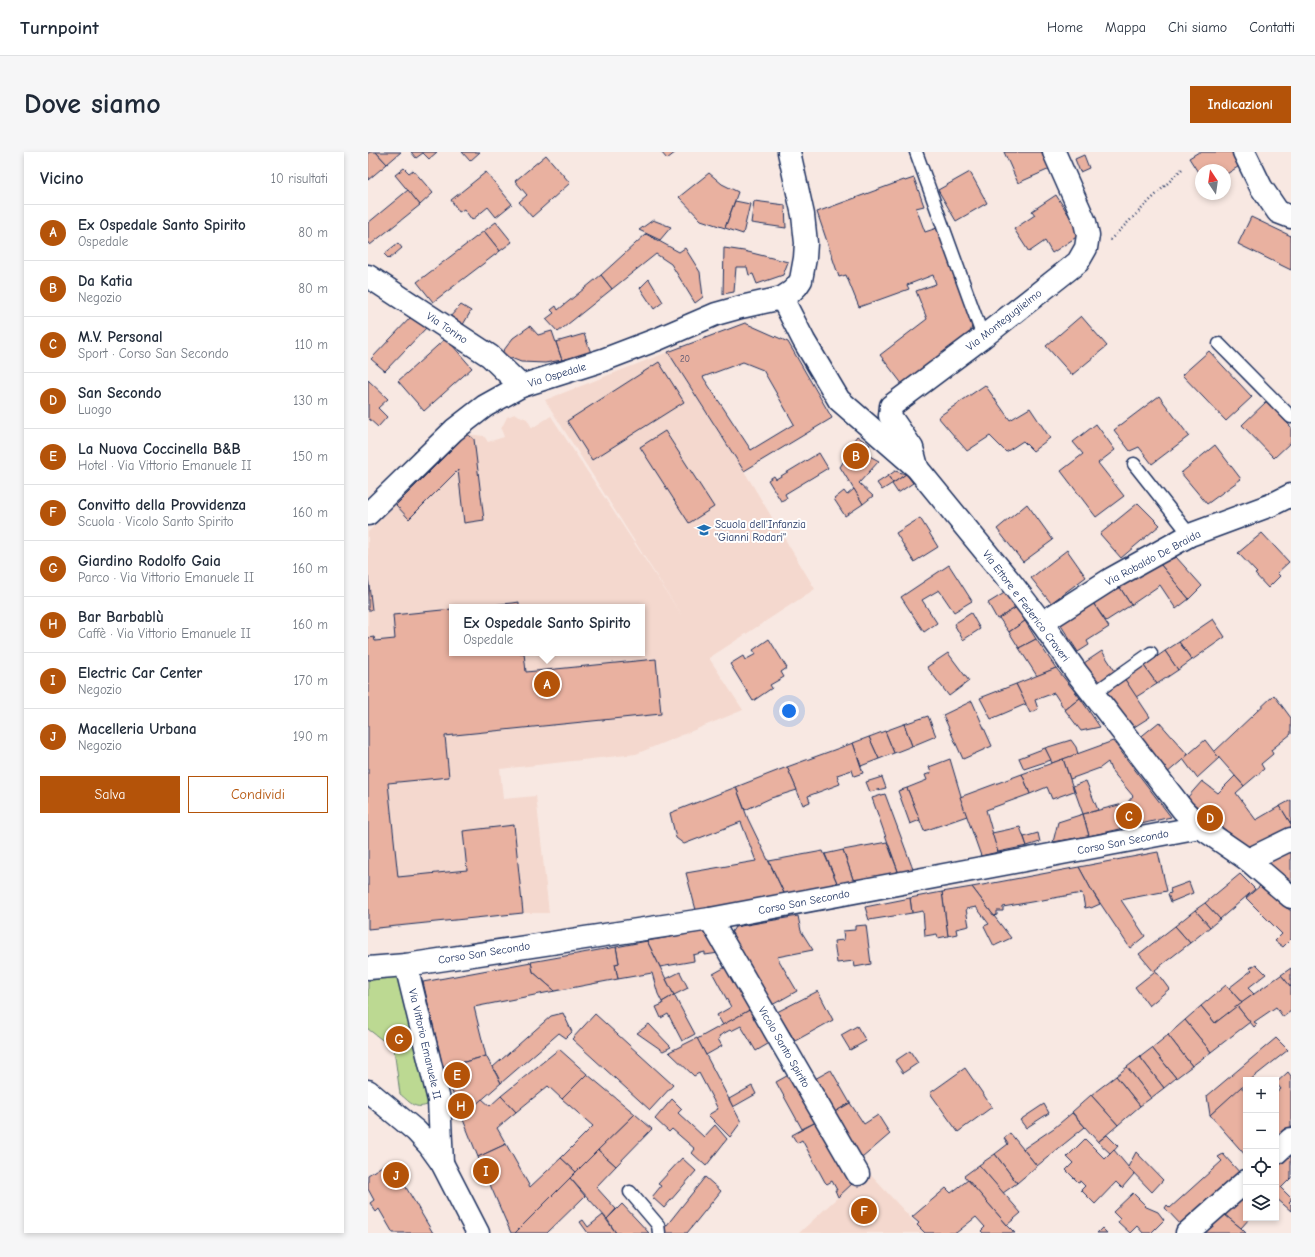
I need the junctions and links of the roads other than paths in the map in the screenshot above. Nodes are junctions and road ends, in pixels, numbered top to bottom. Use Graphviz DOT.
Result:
graph roads {
  1 [pos="790,152"];
  2 [pos="916,152"];
  3 [pos="1054,152"];
  4 [pos="1244,152"];
  5 [pos="1291,218"];
  6 [pos="368,276"];
  7 [pos="782,298"];
  8 [pos="983,337"];
  9 [pos="1219,344"];
  10 [pos="521,386"];
  11 [pos="1291,417"];
  12 [pos="1134,464"];
  13 [pos="917,468"];
  14 [pos="1291,495"];
  15 [pos="368,514"];
  16 [pos="1190,535"];
  17 [pos="1042,623"];
  18 [pos="1151,653"];
  19 [pos="1093,694"];
  20 [pos="1200,827"];
  21 [pos="1291,839"];
  22 [pos="1248,860"];
  23 [pos="1291,897"];
  24 [pos="710,919"];
  25 [pos="406,965"];
  26 [pos="368,968"];
  27 [pos="368,1091"];
  28 [pos="1291,1139"];
  29 [pos="1279,1150"];
  30 [pos="442,1163"];
  31 [pos="858,1174"];
  32 [pos="1243,1184"];
  33 [pos="630,1192"];
  34 [pos="478,1233"];
  35 [pos="659,1233"];
  36 [pos="1187,1233"];
  1 -- 7 [label="street"];
  2 -- 8 [label="lane"];
  3 -- 8 [label="street, Via Monteguglielmo"];
  4 -- 5 [label="street"];
  6 -- 10 [label="street, Via Torino"];
  7 -- 10 [label="street, Via Ospedale"];
  7 -- 13 [label="street, Via Ettore e Federico Craveri"];
  8 -- 13 [label="street, Via Monteguglielmo"];
  9 -- 11 [label="lane"];
  10 -- 15 [label="street, Via Ospedale"];
  12 -- 16 [label="lane"];
  13 -- 17 [label="street, Via Ettore e Federico Craveri"];
  14 -- 16 [label="street, Via Robaldo De Braida"];
  16 -- 17 [label="street, Via Robaldo De Braida"];
  17 -- 19 [label="street, Via Ettore e Federico Craveri"];
  18 -- 19 [label="lane"];
  19 -- 20 [label="street, Via Ettore e Federico Craveri"];
  20 -- 22 [label="street, Via Ettore e Federico Craveri"];
  20 -- 24 [label="street, Corso San Secondo"];
  21 -- 22 [label="street"];
  22 -- 23 [label="street, Via Ettore e Federico Craveri"];
  24 -- 25 [label="street, Corso San Secondo"];
  24 -- 31 [label="street, Vicolo Santo Spirito"];
  25 -- 26 [label="street"];
  25 -- 30 [label="street, Via Vittorio Emanuele II"];
  27 -- 30 [label="street, Via Vittorio Emanuele II"];
  28 -- 29 [label="street"];
  30 -- 34 [label="street, Via Vittorio Emanuele II"];
  32 -- 36 [label="street"];
  33 -- 35 [label="lane"];
}
